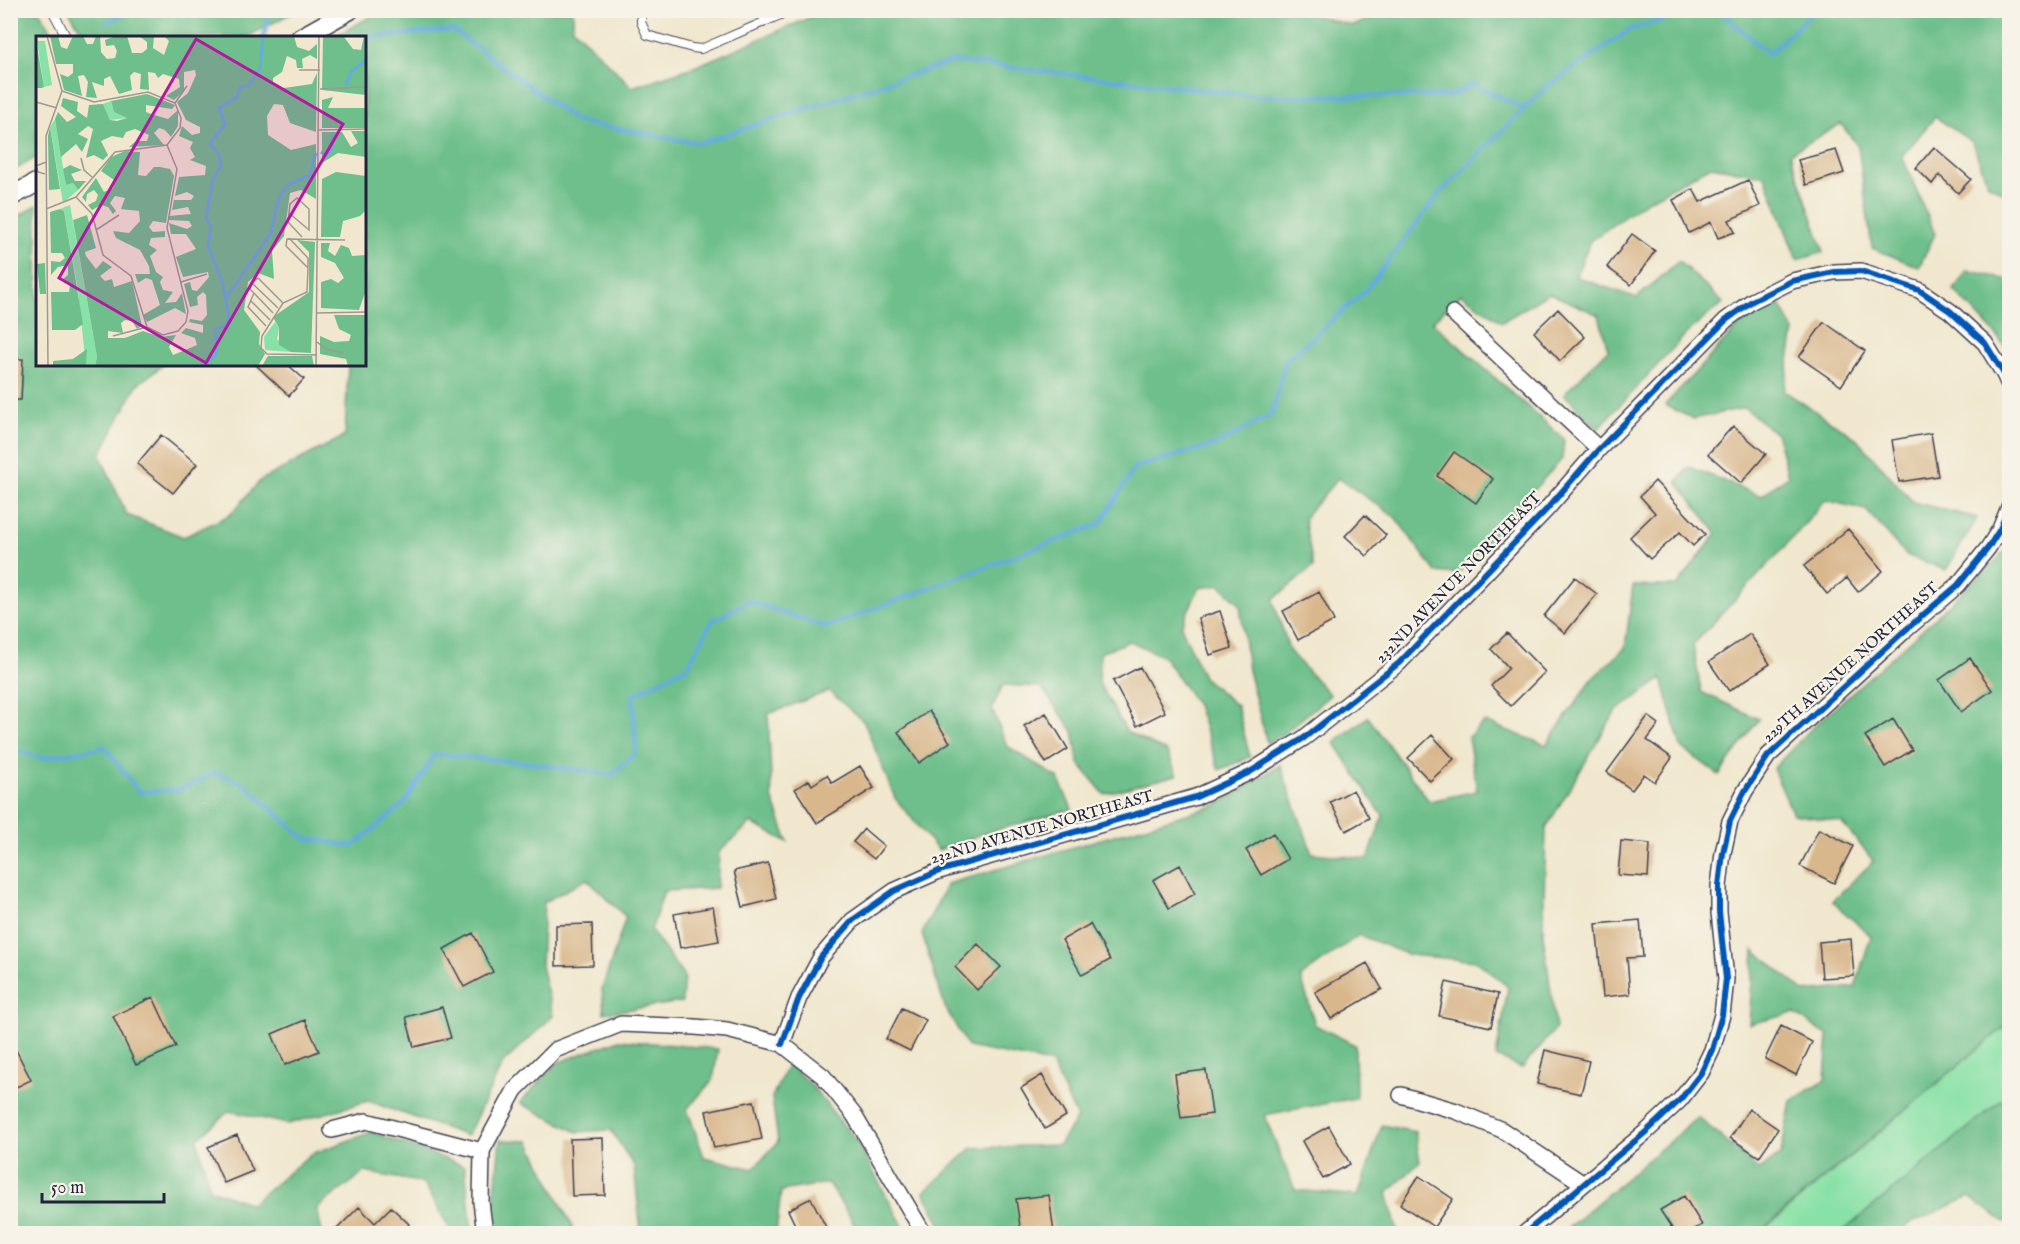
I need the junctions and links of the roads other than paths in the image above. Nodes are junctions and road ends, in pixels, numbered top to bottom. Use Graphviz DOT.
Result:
graph roads {
  1 [pos="52,10"];
  2 [pos="350,10"];
  3 [pos="641,10"];
  4 [pos="767,10"];
  5 [pos="792,10"];
  6 [pos="764,23"];
  7 [pos="66,36"];
  8 [pos="304,36"];
  9 [pos="36,183"];
  10 [pos="10,197"];
  11 [pos="1454,313"];
  12 [pos="2010,387"];
  13 [pos="1599,449"];
  14 [pos="2010,506"];
  15 [pos="782,1044"];
  16 [pos="1401,1095"];
  17 [pos="332,1130"];
  18 [pos="482,1151"];
  19 [pos="1582,1184"];
  20 [pos="485,1233"];
  21 [pos="924,1233"];
  22 [pos="1524,1233"];
  1 -- 7 [label="lane"];
  2 -- 8 [label="street"];
  3 -- 6 [label="lane"];
  4 -- 6 [label="lane"];
  5 -- 6 [label="lane"];
  9 -- 10 [label="street"];
  11 -- 13 [label="street"];
  12 -- 13 [label="street, 232ND AVENUE NORTHEAST"];
  13 -- 15 [label="street, 232ND AVENUE NORTHEAST"];
  14 -- 19 [label="street, 229TH AVENUE NORTHEAST"];
  15 -- 18 [label="street"];
  15 -- 21 [label="street"];
  16 -- 19 [label="street"];
  17 -- 18 [label="street"];
  18 -- 20 [label="street"];
  19 -- 22 [label="street, 229TH AVENUE NORTHEAST"];
}
